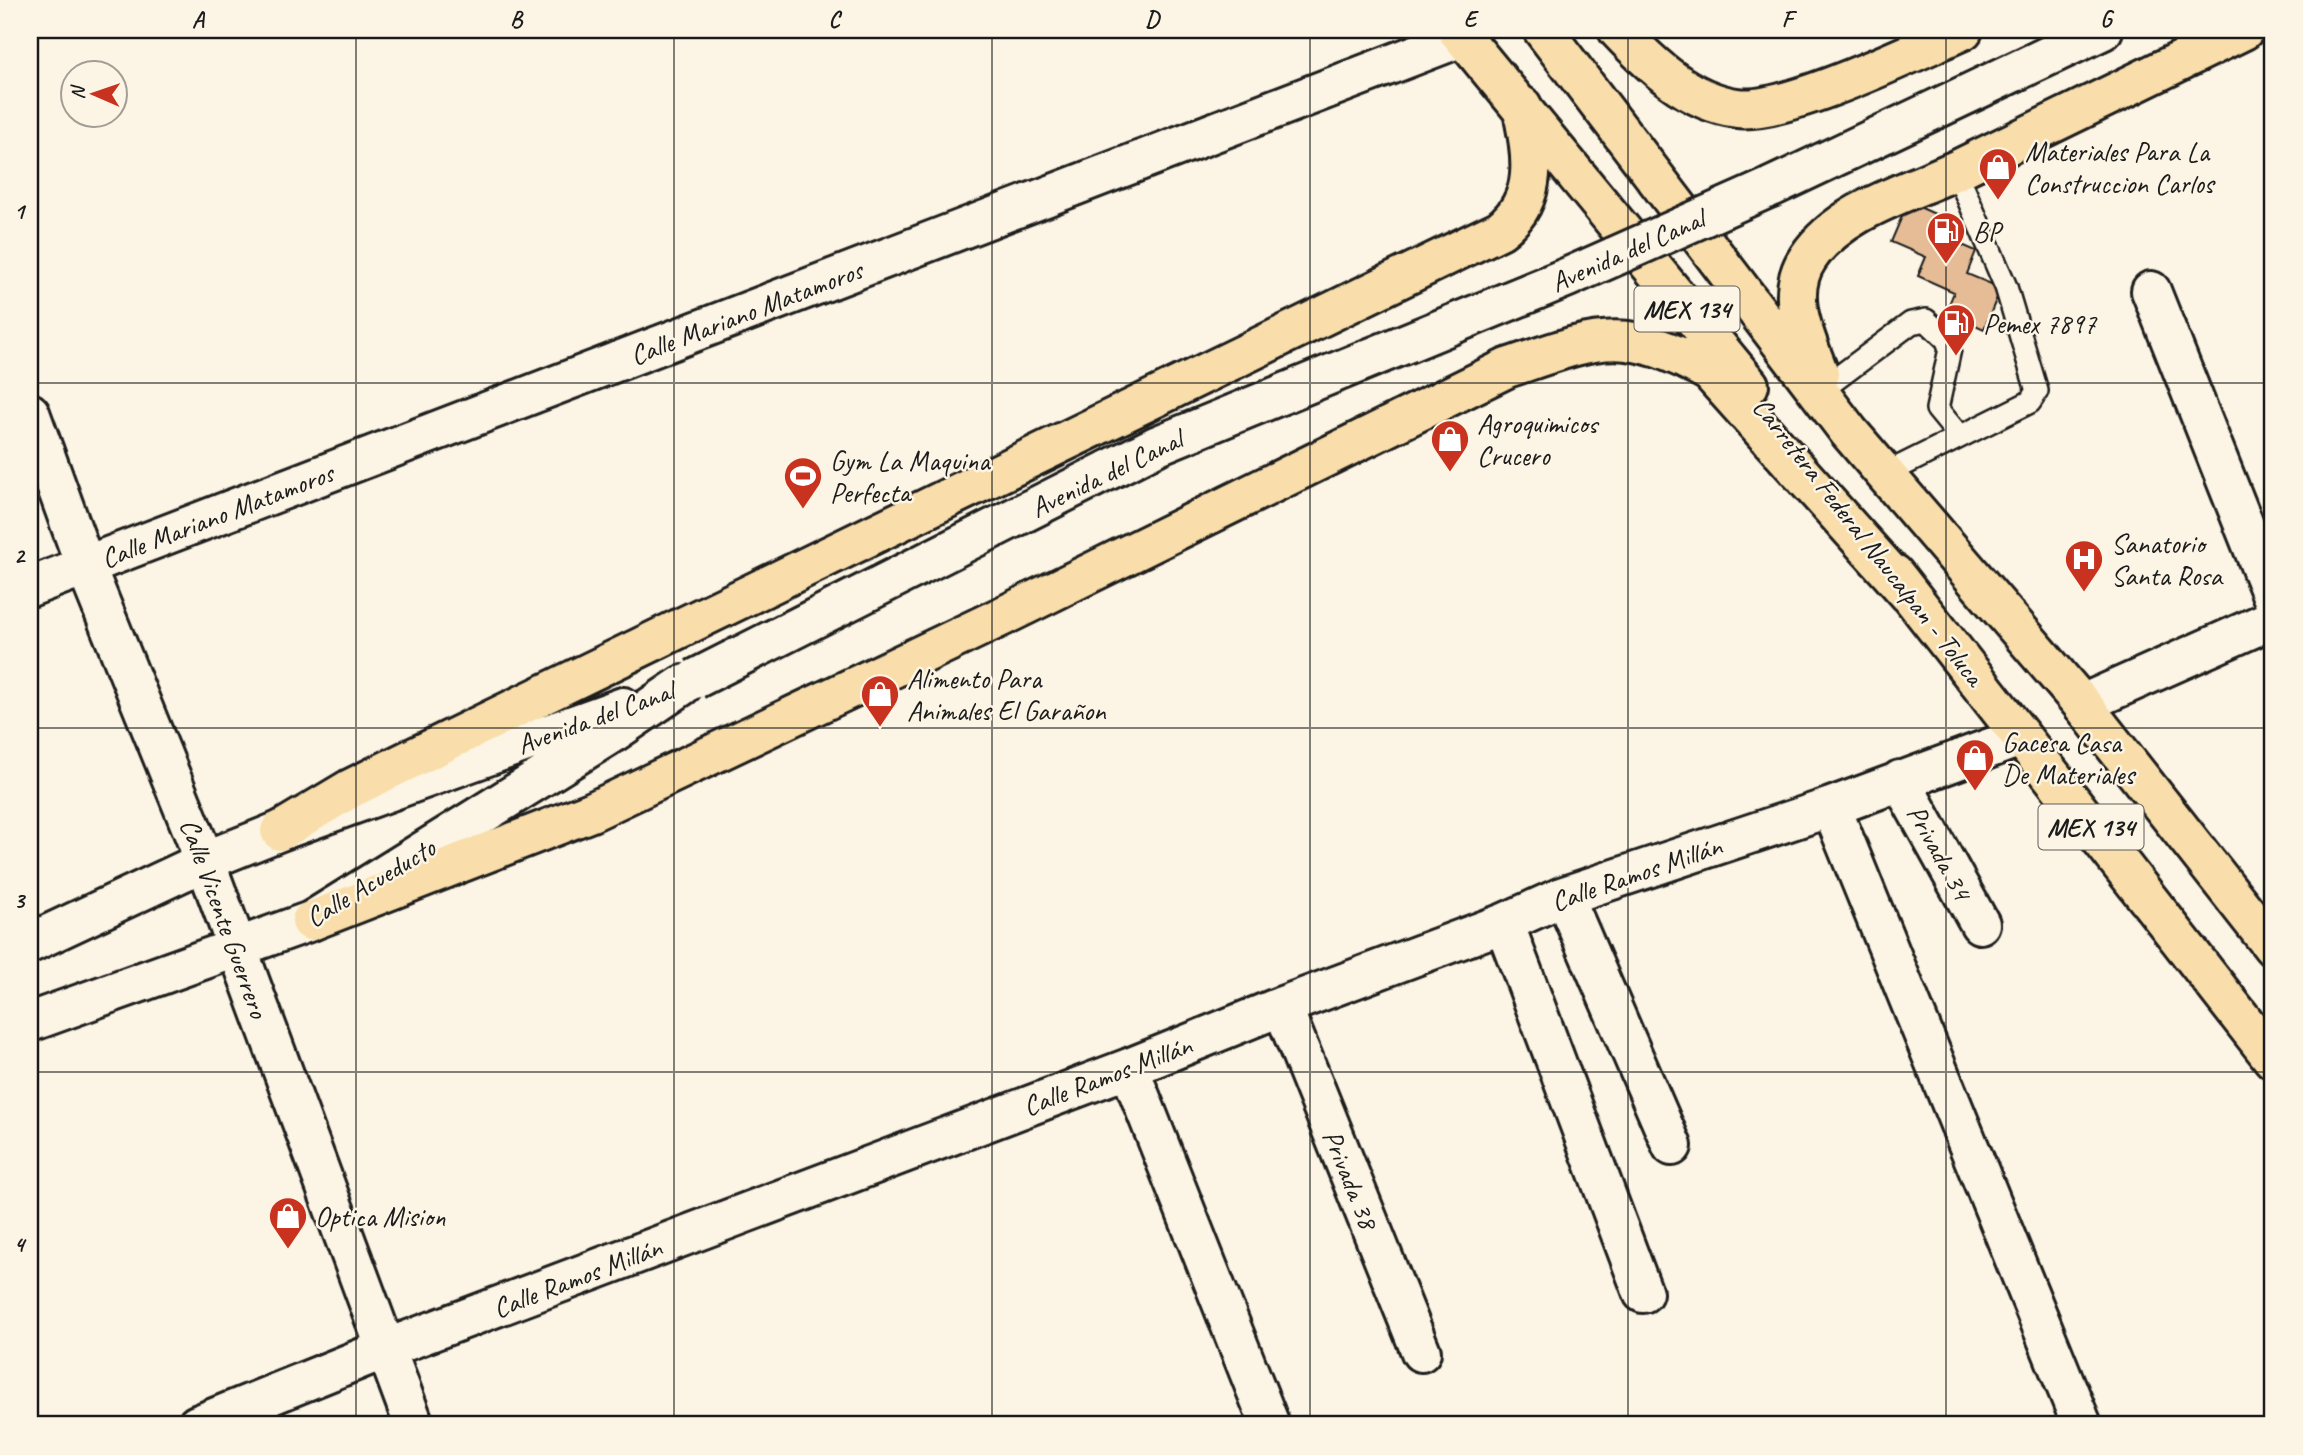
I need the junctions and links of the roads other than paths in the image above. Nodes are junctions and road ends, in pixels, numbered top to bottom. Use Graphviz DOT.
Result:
graph roads {
  1 [pos="1543,30"];
  2 [pos="1618,30"];
  3 [pos="1963,30"];
  4 [pos="2104,30"];
  5 [pos="2244,30"];
  6 [pos="1460,33"];
  7 [pos="1522,106"];
  8 [pos="1956,171"];
  9 [pos="2151,291"];
  10 [pos="1824,388"];
  11 [pos="30,413"];
  12 [pos="1849,432"];
  13 [pos="1960,437"];
  14 [pos="1883,475"];
  15 [pos="85,565"];
  16 [pos="30,587"];
  17 [pos="1909,594"];
  18 [pos="2273,598"];
  19 [pos="2273,619"];
  20 [pos="689,682"];
  21 [pos="2082,704"];
  22 [pos="2020,737"];
  23 [pos="1900,780"];
  24 [pos="1831,807"];
  25 [pos="280,831"];
  26 [pos="205,862"];
  27 [pos="1564,896"];
  28 [pos="311,921"];
  29 [pos="1504,923"];
  30 [pos="1980,924"];
  31 [pos="30,943"];
  32 [pos="2273,947"];
  33 [pos="236,948"];
  34 [pos="1282,1006"];
  35 [pos="30,1022"];
  36 [pos="2273,1059"];
  37 [pos="1129,1068"];
  38 [pos="1672,1146"];
  39 [pos="1643,1293"];
  40 [pos="385,1349"];
  41 [pos="1421,1352"];
  42 [pos="197,1425"];
  43 [pos="414,1425"];
  44 [pos="1270,1425"];
  45 [pos="2082,1425"];
  1 -- 12 [label="main road, Carretera Federal Naucalpan - Toluca / MEX 134"];
  2 -- 3 [label="main road"];
  4 -- 20 [label="street, Avenida del Canal, bridge"];
  5 -- 8 [label="main road"];
  6 -- 7 [label="main road, Carretera Federal Naucalpan - Toluca / MEX 134"];
  6 -- 15 [label="street, Calle Mariano Matamoros"];
  7 -- 17 [label="main road, Carretera Federal Naucalpan - Toluca / MEX 134"];
  7 -- 25 [label="main road"];
  8 -- 10 [label="main road"];
  8 -- 13 [label="lane"];
  9 -- 18 [label="street"];
  10 -- 12 [label="main road"];
  10 -- 13 [label="lane"];
  11 -- 15 [label="street, Calle Vicente Guerrero"];
  12 -- 14 [label="main road, Carretera Federal Naucalpan - Toluca / MEX 134"];
  13 -- 14 [label="lane"];
  14 -- 21 [label="main road, Carretera Federal Naucalpan - Toluca / MEX 134"];
  15 -- 16 [label="street, Calle Mariano Matamoros"];
  15 -- 26 [label="street, Calle Vicente Guerrero"];
  17 -- 22 [label="main road, Carretera Federal Naucalpan - Toluca / MEX 134"];
  17 -- 28 [label="main road"];
  19 -- 21 [label="street"];
  20 -- 25 [label="street, Avenida del Canal"];
  20 -- 28 [label="street, Calle Acueducto"];
  21 -- 32 [label="main road, Carretera Federal Naucalpan - Toluca / MEX 134"];
  22 -- 23 [label="street, Calle Ramos Millán"];
  22 -- 36 [label="main road, Carretera Federal Naucalpan - Toluca / MEX 134"];
  23 -- 24 [label="street, Calle Ramos Millán"];
  23 -- 30 [label="street, Privada 34"];
  24 -- 27 [label="street, Calle Ramos Millán"];
  24 -- 45 [label="street"];
  25 -- 26 [label="street, Avenida del Canal"];
  26 -- 31 [label="street, Avenida del Canal"];
  26 -- 33 [label="street, Calle Vicente Guerrero"];
  27 -- 29 [label="street, Calle Ramos Millán"];
  27 -- 38 [label="street"];
  28 -- 33 [label="street, Calle Acueducto"];
  29 -- 34 [label="street, Calle Ramos Millán"];
  29 -- 39 [label="street"];
  33 -- 35 [label="street, Calle Acueducto"];
  33 -- 40 [label="street, Calle Vicente Guerrero"];
  34 -- 37 [label="street, Calle Ramos Millán"];
  34 -- 41 [label="street, Privada 38"];
  37 -- 40 [label="street, Calle Ramos Millán"];
  37 -- 44 [label="street"];
  40 -- 42 [label="street, Calle Ramos Millán"];
  40 -- 43 [label="street, Calle Vicente Guerrero"];
}
